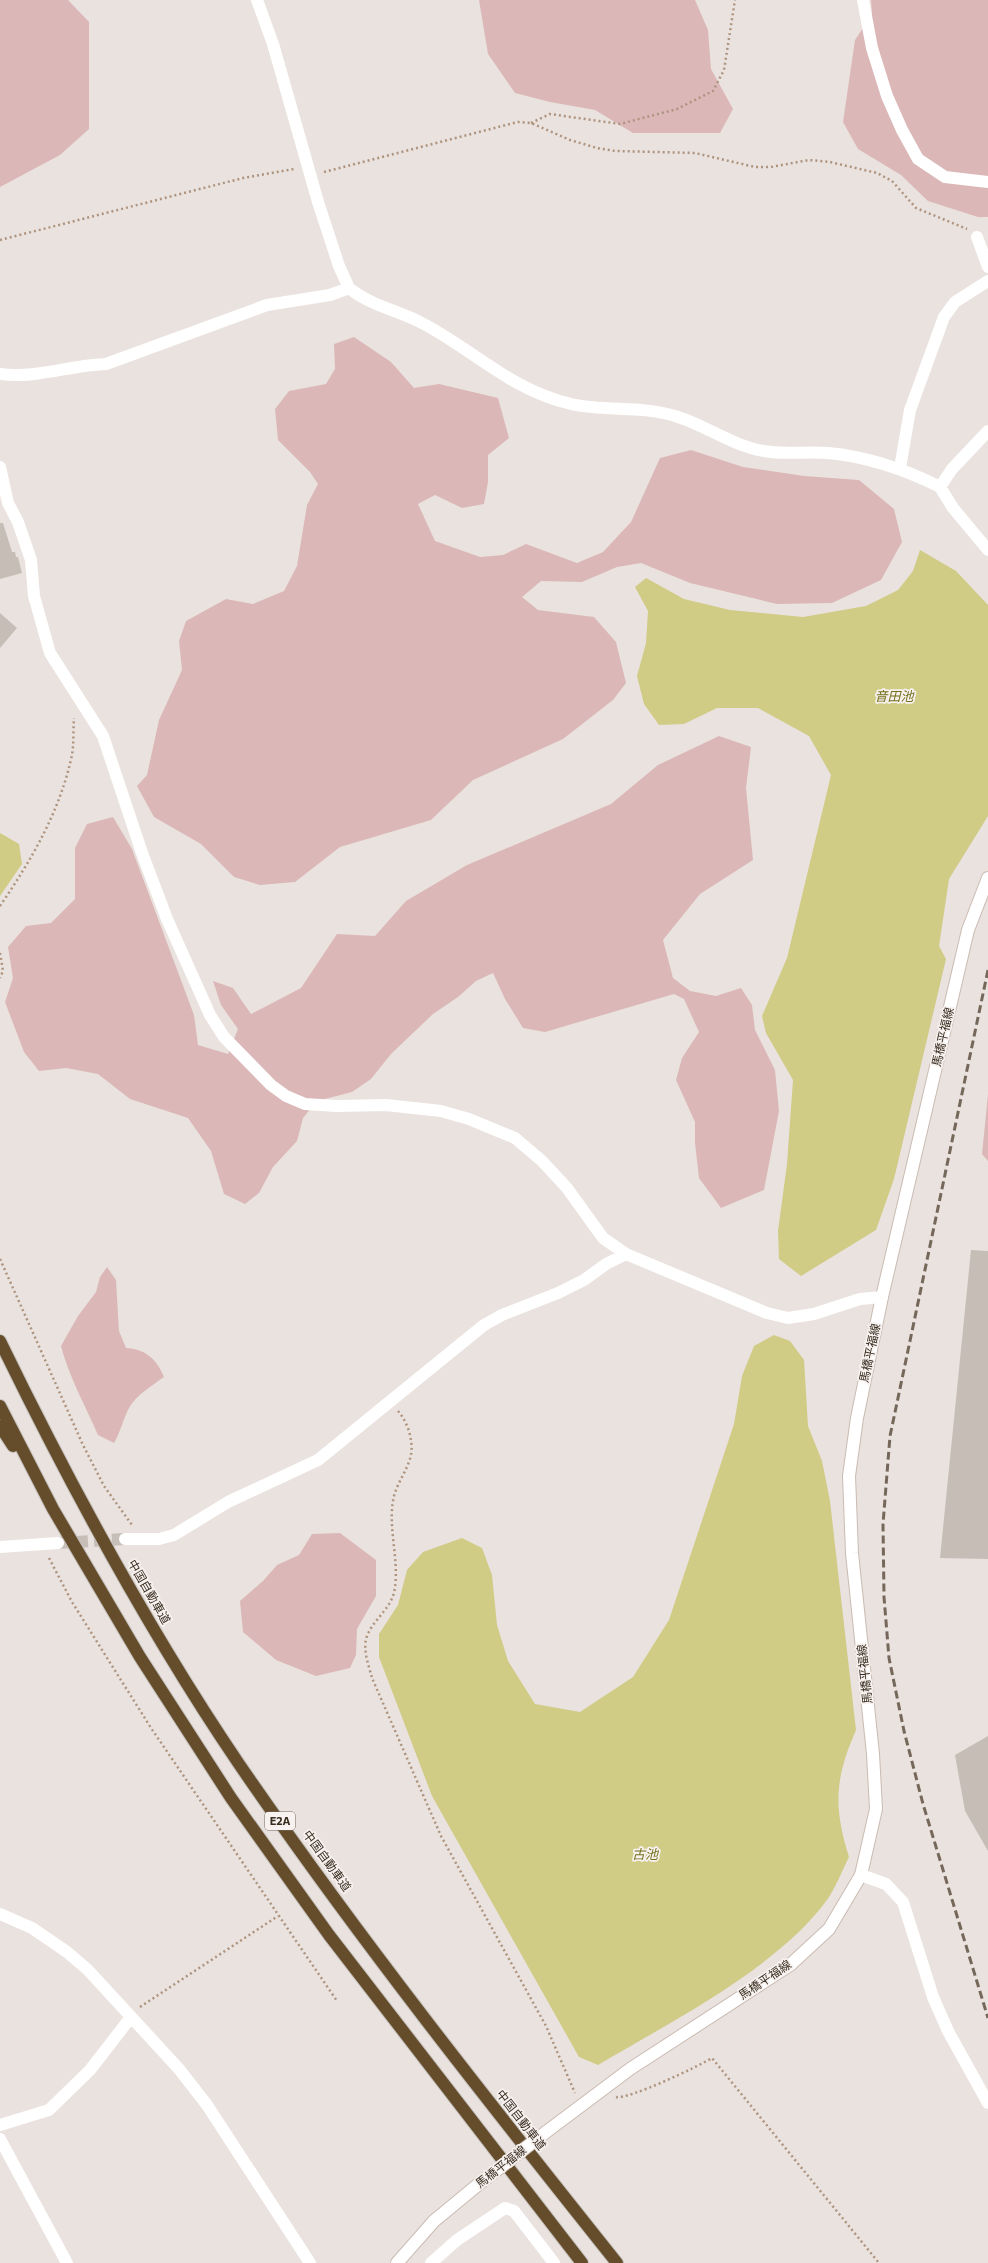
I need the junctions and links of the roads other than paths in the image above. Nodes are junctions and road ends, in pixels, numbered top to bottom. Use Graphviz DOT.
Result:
graph roads {
  1 [pos="257,0"];
  2 [pos="863,0"];
  3 [pos="988,182"];
  4 [pos="977,237"];
  5 [pos="988,267"];
  6 [pos="988,281"];
  7 [pos="349,288"];
  8 [pos="0,374"];
  9 [pos="988,432"];
  10 [pos="0,467"];
  11 [pos="900,468"];
  12 [pos="940,487"];
  13 [pos="988,550"];
  14 [pos="988,878"];
  15 [pos="626,1254"];
  16 [pos="882,1297"];
  17 [pos="0,1341"];
  18 [pos="0,1406"];
  19 [pos="0,1426"];
  20 [pos="53,1509"];
  21 [pos="125,1539"];
  22 [pos="58,1543"];
  23 [pos="0,1547"];
  24 [pos="861,1875"];
  25 [pos="0,1914"];
  26 [pos="131,2018"];
  27 [pos="988,2103"];
  28 [pos="0,2125"];
  29 [pos="0,2139"];
  30 [pos="67,2263"];
  31 [pos="310,2263"];
  32 [pos="397,2263"];
  33 [pos="431,2263"];
  34 [pos="554,2263"];
  35 [pos="582,2263"];
  36 [pos="617,2263"];
  1 -- 7 [label="street"];
  2 -- 3 [label="street"];
  4 -- 5 [label="street"];
  6 -- 11 [label="street"];
  7 -- 8 [label="street"];
  7 -- 11 [label="street"];
  9 -- 12 [label="street"];
  10 -- 15 [label="street"];
  11 -- 12 [label="street"];
  12 -- 13 [label="street"];
  14 -- 16 [label="street, 馬橋平福線"];
  15 -- 16 [label="street"];
  15 -- 21 [label="street"];
  16 -- 24 [label="street, 馬橋平福線"];
  17 -- 36 [label="highway, 中国自動車道 / E2A"];
  18 -- 20 [label="highway, E2A"];
  19 -- 20 [label="highway"];
  20 -- 35 [label="highway, E2A"];
  22 -- 23 [label="street"];
  24 -- 27 [label="street"];
  24 -- 32 [label="street, 馬橋平福線, bridge"];
  25 -- 26 [label="street"];
  26 -- 28 [label="street"];
  26 -- 31 [label="street"];
  29 -- 30 [label="street"];
  33 -- 34 [label="street"];
}
